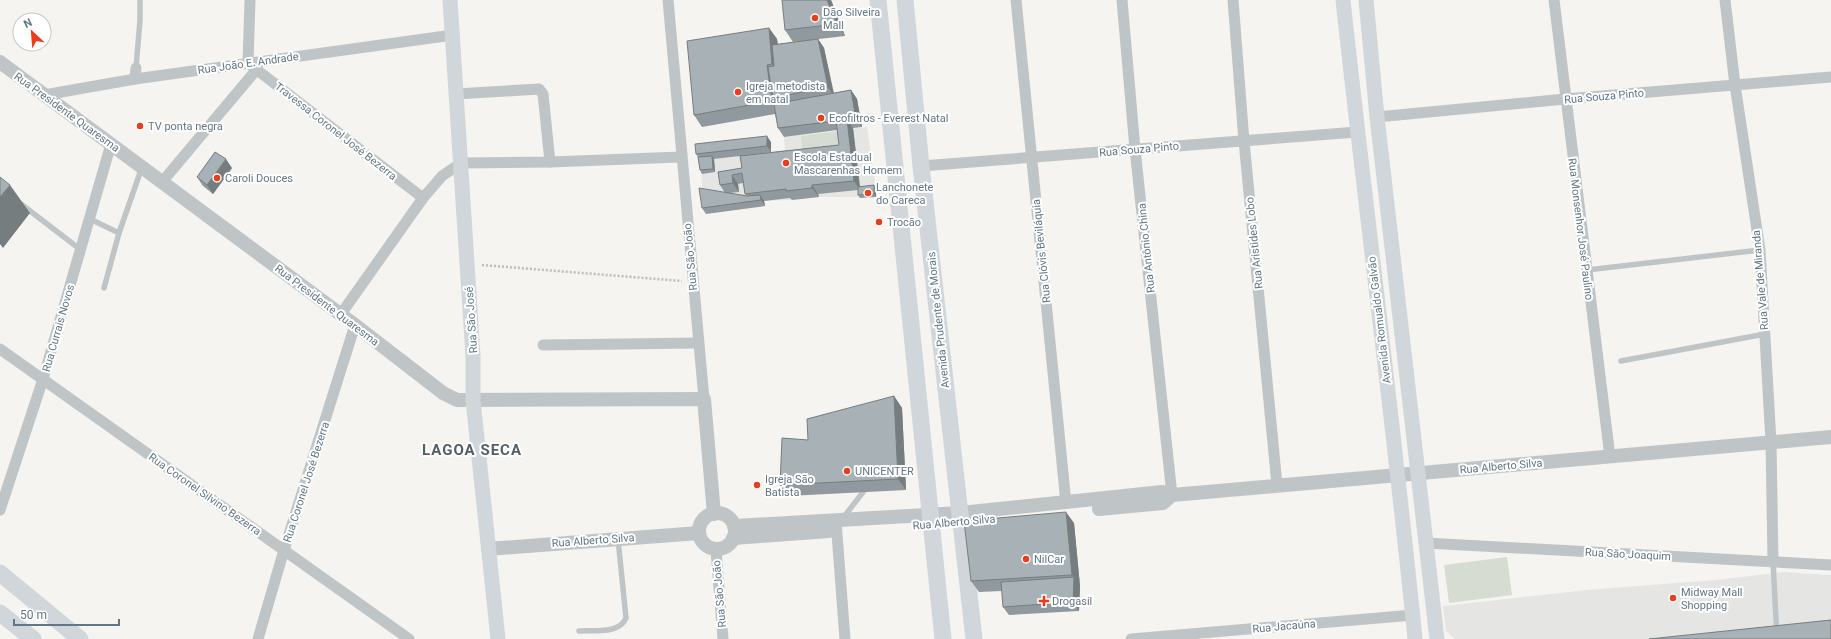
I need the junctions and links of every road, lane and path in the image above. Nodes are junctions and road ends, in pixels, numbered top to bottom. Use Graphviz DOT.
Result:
graph roads {
  1 [pos="140,0"];
  2 [pos="250,0"];
  3 [pos="450,0"];
  4 [pos="668,0"];
  5 [pos="878,0"];
  6 [pos="905,0"];
  7 [pos="1016,0"];
  8 [pos="1122,0"];
  9 [pos="1233,0"];
  10 [pos="1343,0"];
  11 [pos="1366,0"];
  12 [pos="1554,0"];
  13 [pos="1725,0"];
  14 [pos="453,35"];
  15 [pos="0,62"];
  16 [pos="253,66"];
  17 [pos="135,73"];
  18 [pos="1831,77"];
  19 [pos="1735,85"];
  20 [pos="456,94"];
  21 [pos="44,95"];
  22 [pos="1565,99"];
  23 [pos="1377,117"];
  24 [pos="1357,132"];
  25 [pos="1244,141"];
  26 [pos="111,144"];
  27 [pos="1135,149"];
  28 [pos="681,157"];
  29 [pos="1031,158"];
  30 [pos="550,162"];
  31 [pos="461,163"];
  32 [pos="921,166"];
  33 [pos="142,167"];
  34 [pos="162,182"];
  35 [pos="423,198"];
  36 [pos="18,202"];
  37 [pos="90,219"];
  38 [pos="119,233"];
  39 [pos="81,250"];
  40 [pos="1760,250"];
  41 [pos="467,264"];
  42 [pos="1587,270"];
  43 [pos="692,282"];
  44 [pos="104,288"];
  45 [pos="341,314"];
  46 [pos="356,325"];
  47 [pos="1765,334"];
  48 [pos="698,343"];
  49 [pos="543,345"];
  50 [pos="0,349"];
  51 [pos="1621,361"];
  52 [pos="43,379"];
  53 [pos="473,400"];
  54 [pos="704,400"];
  55 [pos="1831,437"];
  56 [pos="1771,442"];
  57 [pos="1610,457"];
  58 [pos="1418,473"];
  59 [pos="1398,475"];
  60 [pos="872,480"];
  61 [pos="1277,485"];
  62 [pos="1172,495"];
  63 [pos="1066,503"];
  64 [pos="0,510"];
  65 [pos="714,514"];
  66 [pos="960,517"];
  67 [pos="931,519"];
  68 [pos="837,524"];
  69 [pos="734,532"];
  70 [pos="699,533"];
  71 [pos="618,538"];
  72 [pos="1426,542"];
  73 [pos="488,549"];
  74 [pos="284,550"];
  75 [pos="716,550"];
  76 [pos="1773,561"];
  77 [pos="1831,565"];
  78 [pos="0,573"];
  79 [pos="0,613"];
  80 [pos="1413,615"];
  81 [pos="579,631"];
  82 [pos="33,639"];
  83 [pos="80,639"];
  84 [pos="258,639"];
  85 [pos="409,639"];
  86 [pos="498,639"];
  87 [pos="723,639"];
  88 [pos="845,639"];
  89 [pos="943,639"];
  90 [pos="974,639"];
  91 [pos="1131,639"];
  92 [pos="1415,639"];
  93 [pos="1437,639"];
  94 [pos="1776,639"];
  1 -- 17 [label="lane"];
  2 -- 16 [label="street"];
  3 -- 14 [label="main road, Rua São José"];
  4 -- 28 [label="street, Rua São João"];
  5 -- 67 [label="main road"];
  6 -- 32 [label="main road, Avenida Prudente de Morais"];
  7 -- 29 [label="street, Rua Clóvis Beviláquia"];
  8 -- 27 [label="street, Rua Antônio China"];
  9 -- 25 [label="street, Rua Aristides Lobo"];
  10 -- 24 [label="main road, Avenida Romualdo Galvão"];
  11 -- 23 [label="main road, Avenida Romualdo Galvão"];
  12 -- 22 [label="street, Rua Monsenhor José Paulino"];
  13 -- 19 [label="street, Rua Vale de Miranda"];
  14 -- 16 [label="street, Rua João E. Andrade"];
  14 -- 20 [label="main road, Rua São José"];
  15 -- 21 [label="street, Rua Presidente Quaresma"];
  16 -- 17 [label="street, Rua João E. Andrade"];
  16 -- 34 [label="street"];
  16 -- 35 [label="street, Travessa Coronel José Bezerra"];
  17 -- 21 [label="street, Rua João E. Andrade"];
  18 -- 19 [label="street, Rua Souza Pinto"];
  19 -- 22 [label="street, Rua Souza Pinto"];
  19 -- 40 [label="street, Rua Vale de Miranda"];
  20 -- 30 [label="street"];
  20 -- 31 [label="main road, Rua São José"];
  21 -- 26 [label="street, Rua Presidente Quaresma"];
  22 -- 23 [label="street, Rua Souza Pinto"];
  22 -- 42 [label="street, Rua Monsenhor José Paulino"];
  23 -- 58 [label="main road, Avenida Romualdo Galvão"];
  24 -- 25 [label="street, Rua Souza Pinto"];
  24 -- 59 [label="main road, Avenida Romualdo Galvão"];
  25 -- 27 [label="street, Rua Souza Pinto"];
  25 -- 61 [label="street, Rua Aristides Lobo"];
  26 -- 33 [label="street, Rua Presidente Quaresma"];
  26 -- 37 [label="street, Rua Currais Novos"];
  27 -- 29 [label="street, Rua Souza Pinto"];
  27 -- 62 [label="street, Rua Antônio China"];
  28 -- 30 [label="street"];
  28 -- 43 [label="street, Rua São João"];
  29 -- 32 [label="street, Rua Souza Pinto"];
  29 -- 63 [label="street, Rua Clóvis Beviláquia"];
  30 -- 31 [label="street"];
  31 -- 35 [label="street"];
  31 -- 41 [label="main road, Rua São José"];
  32 -- 66 [label="main road, Avenida Prudente de Morais"];
  33 -- 34 [label="street, Rua Presidente Quaresma"];
  33 -- 38 [label="lane"];
  34 -- 45 [label="street, Rua Presidente Quaresma"];
  35 -- 45 [label="street"];
  36 -- 39 [label="lane"];
  37 -- 38 [label="lane"];
  37 -- 39 [label="street, Rua Currais Novos"];
  38 -- 44 [label="lane"];
  39 -- 52 [label="street, Rua Currais Novos"];
  40 -- 42 [label="lane"];
  40 -- 47 [label="street, Rua Vale de Miranda"];
  41 -- 43 [label="path"];
  41 -- 53 [label="main road, Rua São José"];
  42 -- 57 [label="street, Rua Monsenhor José Paulino"];
  43 -- 48 [label="street, Rua São João"];
  45 -- 46 [label="street, Rua Presidente Quaresma"];
  46 -- 53 [label="street, Rua Presidente Quaresma"];
  46 -- 74 [label="street, Rua Coronel José Bezerra"];
  47 -- 51 [label="lane"];
  47 -- 56 [label="street, Rua Vale de Miranda"];
  48 -- 49 [label="street"];
  48 -- 54 [label="street, Rua São João"];
  50 -- 52 [label="street, Rua Coronel Silvino Bezerra"];
  52 -- 64 [label="street, Rua Currais Novos"];
  52 -- 74 [label="street, Rua Coronel Silvino Bezerra"];
  53 -- 54 [label="street, Rua Presidente Quaresma"];
  53 -- 73 [label="main road, Rua São José"];
  54 -- 65 [label="street, Rua São João"];
  55 -- 56 [label="street, Rua Alberto Silva"];
  56 -- 57 [label="street, Rua Alberto Silva"];
  56 -- 76 [label="street, Rua Vale de Miranda"];
  57 -- 58 [label="street, Rua Alberto Silva"];
  58 -- 59 [label="street, Rua Alberto Silva"];
  58 -- 72 [label="main road, Avenida Romualdo Galvão"];
  59 -- 61 [label="street, Rua Alberto Silva"];
  59 -- 80 [label="main road, Avenida Romualdo Galvão"];
  60 -- 68 [label="lane"];
  61 -- 62 [label="street, Rua Alberto Silva"];
  62 -- 63 [label="street, Rua Alberto Silva"];
  62 -- 66 [label="street, Rua Alberto Silva"];
  63 -- 66 [label="street, Rua Alberto Silva"];
  65 -- 69 [label="street"];
  65 -- 70 [label="street"];
  66 -- 67 [label="street, Rua Alberto Silva"];
  66 -- 90 [label="main road, Avenida Prudente de Morais"];
  67 -- 68 [label="street, Rua Alberto Silva"];
  67 -- 89 [label="main road"];
  68 -- 69 [label="street, Rua Alberto Silva"];
  68 -- 88 [label="street"];
  69 -- 75 [label="street"];
  70 -- 71 [label="street, Rua Alberto Silva"];
  70 -- 75 [label="street"];
  71 -- 73 [label="street, Rua Alberto Silva"];
  71 -- 81 [label="lane"];
  72 -- 76 [label="street, Rua São Joaquim"];
  72 -- 93 [label="main road, Avenida Romualdo Galvão"];
  73 -- 86 [label="main road, Rua São José"];
  74 -- 84 [label="street, Rua Coronel José Bezerra"];
  74 -- 85 [label="street, Rua Coronel Silvino Bezerra"];
  75 -- 87 [label="street, Rua São João"];
  76 -- 77 [label="street, Rua São Joaquim"];
  76 -- 94 [label="lane"];
  78 -- 83 [label="main road"];
  79 -- 82 [label="main road"];
  80 -- 91 [label="street, Rua Jacaúna"];
  80 -- 92 [label="main road, Avenida Romualdo Galvão"];
}
